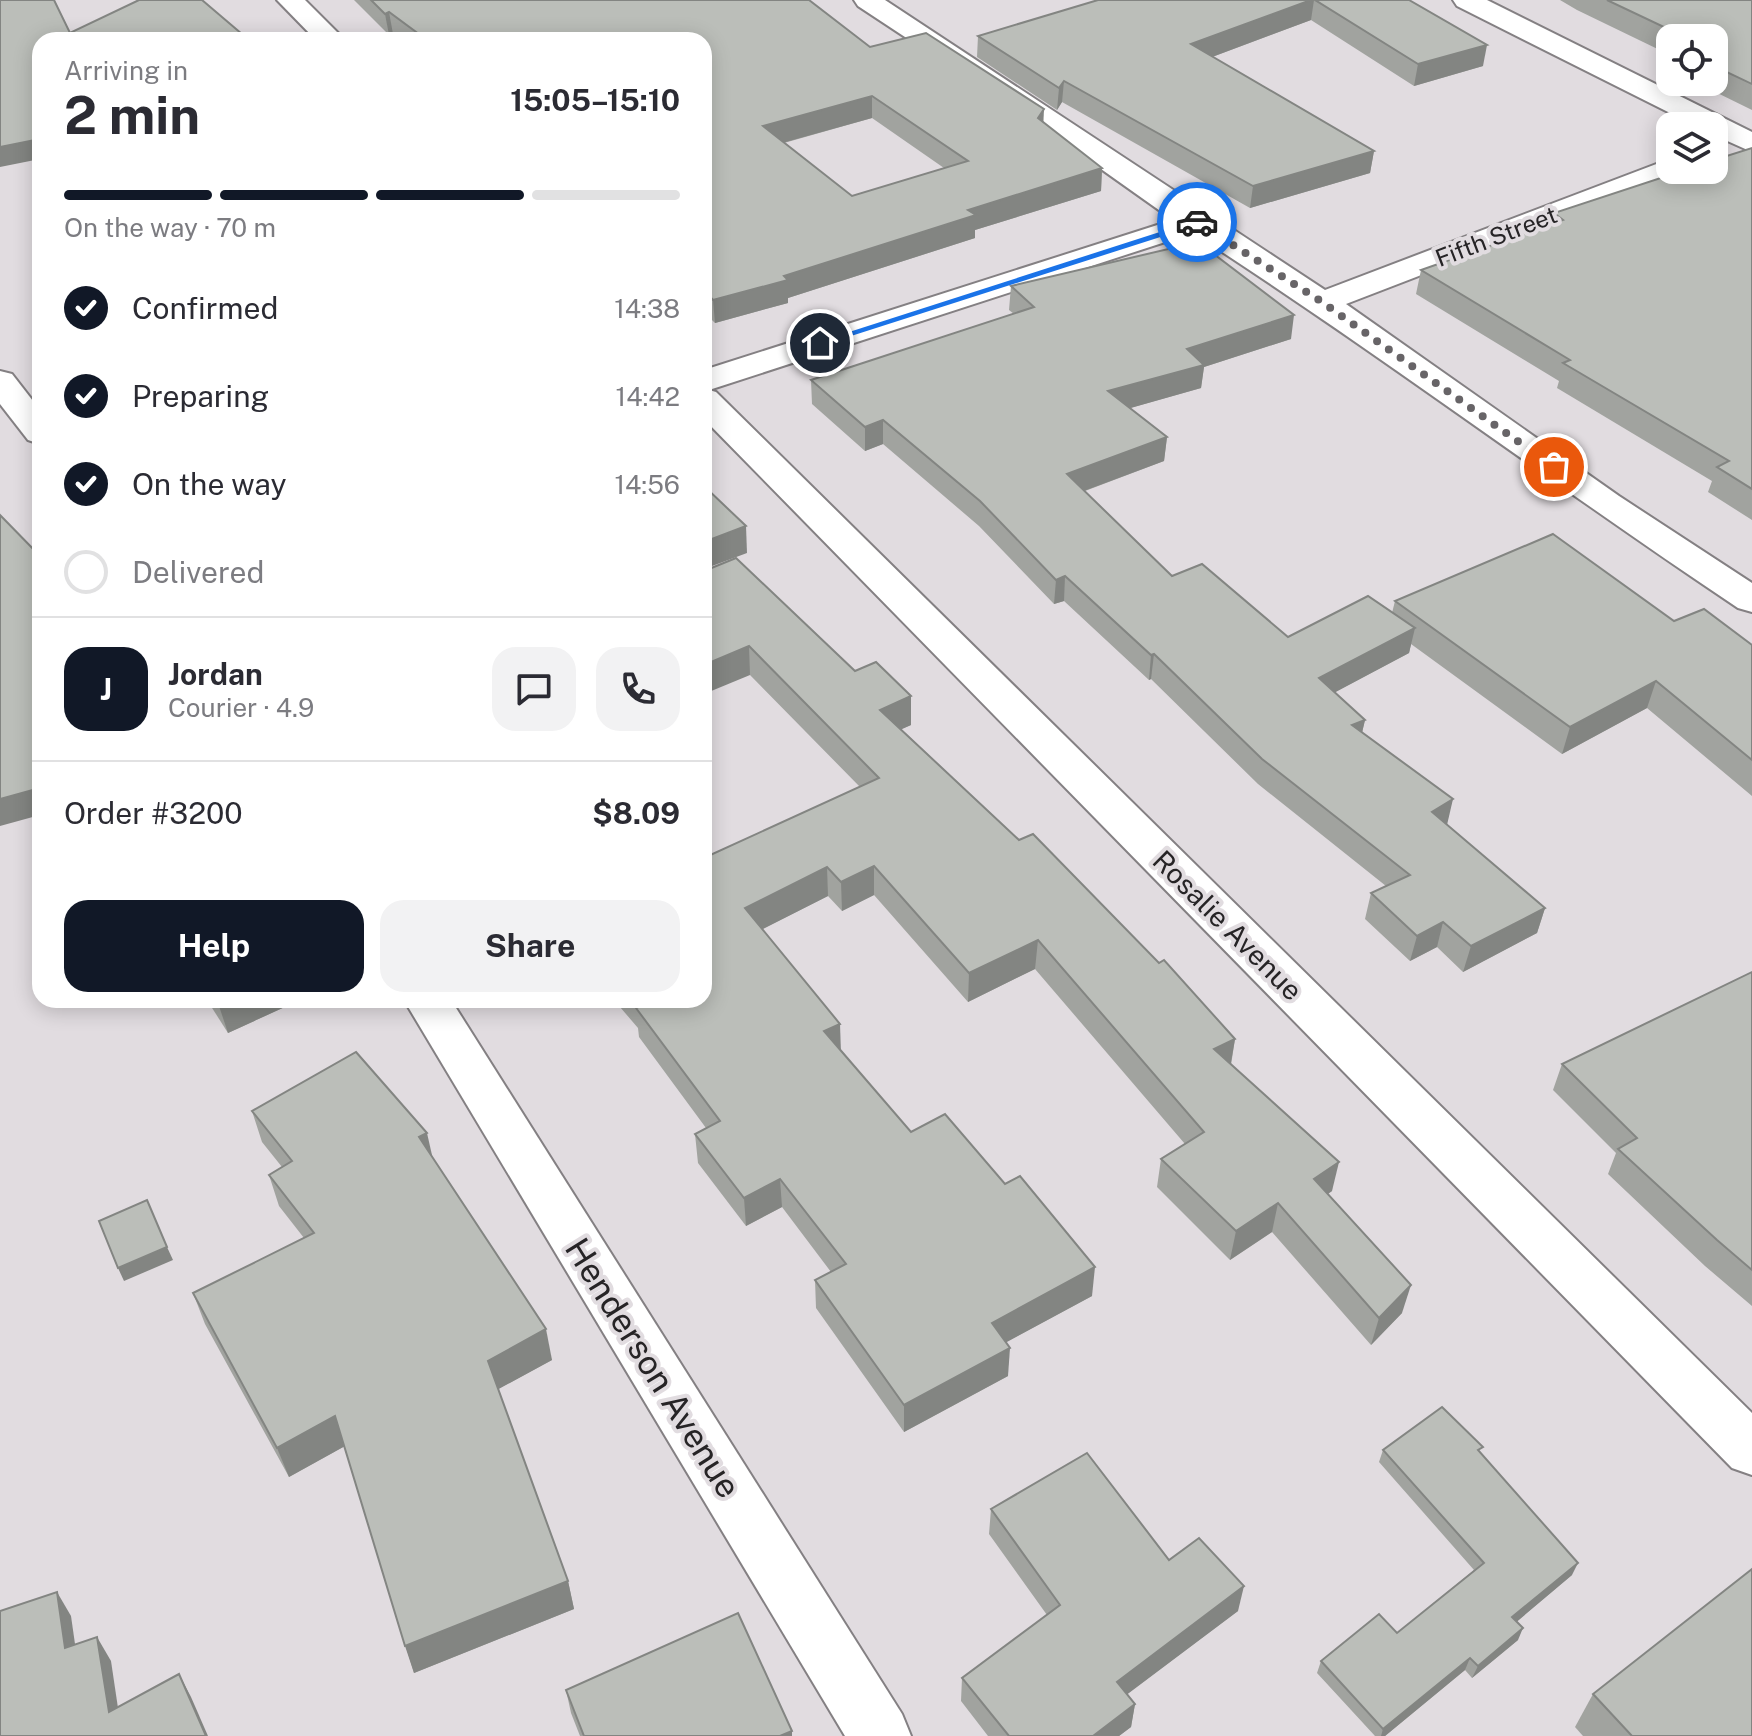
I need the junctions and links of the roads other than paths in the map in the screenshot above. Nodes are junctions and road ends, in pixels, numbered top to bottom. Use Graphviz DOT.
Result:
graph roads {
  1 [pos="290,0"];
  2 [pos="867,0"];
  3 [pos="1466,0"];
  4 [pos="323,32"];
  5 [pos="1750,140"];
  6 [pos="1728,147"];
  7 [pos="1656,174"];
  8 [pos="1197,222"];
  9 [pos="1322,302"];
  10 [pos="32,378"];
  11 [pos="712,378"];
  12 [pos="2,386"];
  13 [pos="712,407"];
  14 [pos="32,423"];
  15 [pos="1752,600"];
  16 [pos="432,1008"];
  17 [pos="1752,1450"];
  18 [pos="880,1736"];
  1 -- 4 [label="street"];
  2 -- 8 [label="street"];
  3 -- 5 [label="street"];
  5 -- 6 [label="street"];
  7 -- 9 [label="street, Fifth Street"];
  8 -- 9 [label="street"];
  8 -- 11 [label="street"];
  9 -- 15 [label="street"];
  10 -- 12 [label="street"];
  12 -- 14 [label="street"];
  13 -- 17 [label="street, Rosalie Avenue"];
  16 -- 18 [label="street, Henderson Avenue"];
}
